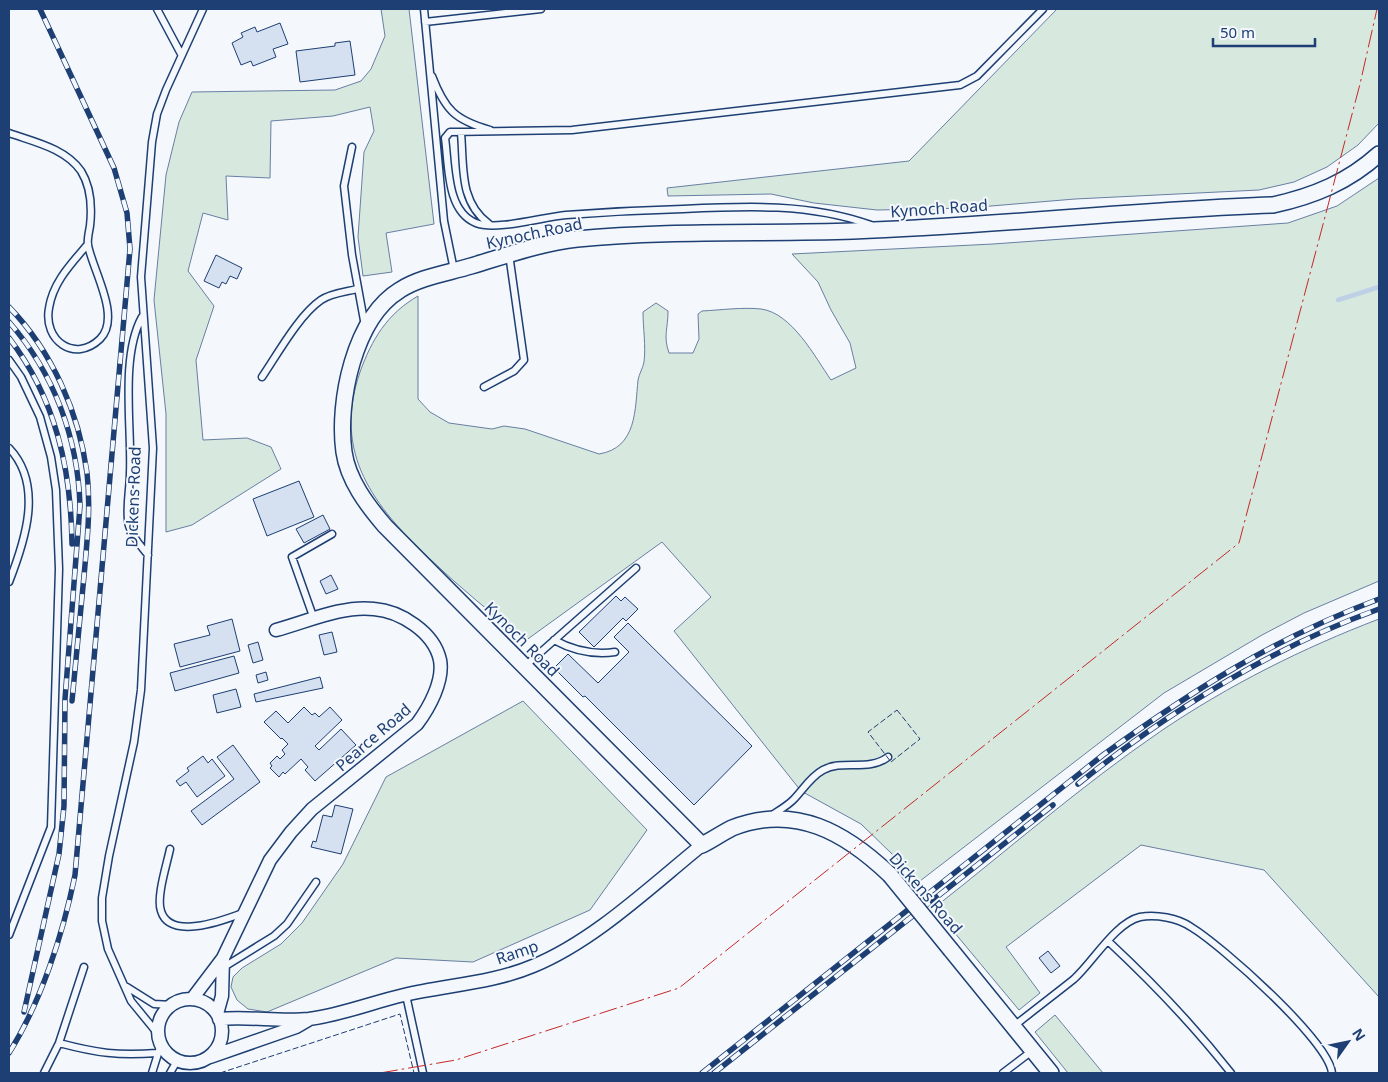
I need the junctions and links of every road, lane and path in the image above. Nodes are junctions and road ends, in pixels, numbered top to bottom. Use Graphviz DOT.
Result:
graph roads {
  1 [pos="157,9"];
  2 [pos="202,9"];
  3 [pos="424,9"];
  4 [pos="541,9"];
  5 [pos="1043,9"];
  6 [pos="425,22"];
  7 [pos="181,54"];
  8 [pos="429,68"];
  9 [pos="495,132"];
  10 [pos="9,133"];
  11 [pos="461,133"];
  12 [pos="352,147"];
  13 [pos="1379,154"];
  14 [pos="492,226"];
  15 [pos="882,229"];
  16 [pos="88,244"];
  17 [pos="509,254"];
  18 [pos="454,271"];
  19 [pos="357,289"];
  20 [pos="142,316"];
  21 [pos="366,329"];
  22 [pos="9,360"];
  23 [pos="262,377"];
  24 [pos="484,387"];
  25 [pos="9,448"];
  26 [pos="332,534"];
  27 [pos="148,555"];
  28 [pos="636,568"];
  29 [pos="9,582"];
  30 [pos="314,620"];
  31 [pos="276,630"];
  32 [pos="554,640"];
  33 [pos="615,652"];
  34 [pos="524,666"];
  35 [pos="888,757"];
  36 [pos="766,820"];
  37 [pos="702,846"];
  38 [pos="170,849"];
  39 [pos="316,882"];
  40 [pos="244,913"];
  41 [pos="9,935"];
  42 [pos="1109,942"];
  43 [pos="223,963"];
  44 [pos="84,967"];
  45 [pos="127,987"];
  46 [pos="406,995"];
  47 [pos="192,999"];
  48 [pos="172,1005"];
  49 [pos="218,1016"];
  50 [pos="310,1018"];
  51 [pos="1013,1027"];
  52 [pos="59,1043"];
  53 [pos="158,1044"];
  54 [pos="1032,1050"];
  55 [pos="210,1057"];
  56 [pos="177,1061"];
  57 [pos="44,1073"];
  58 [pos="152,1073"];
  59 [pos="170,1073"];
  60 [pos="424,1073"];
  61 [pos="1003,1073"];
  62 [pos="1051,1073"];
  63 [pos="1231,1073"];
  64 [pos="1332,1073"];
  1 -- 7 [label="lane"];
  2 -- 7 [label="lane, Dickens Road"];
  3 -- 6 [label="lane"];
  4 -- 6 [label="lane"];
  5 -- 9 [label="lane"];
  6 -- 8 [label="lane"];
  7 -- 20 [label="lane, Dickens Road"];
  8 -- 9 [label="lane"];
  8 -- 18 [label="lane"];
  9 -- 11 [label="lane"];
  10 -- 16 [label="lane"];
  11 -- 14 [label="lane"];
  11 -- 14 [label="lane"];
  12 -- 19 [label="lane"];
  13 -- 15 [label="street, Kynoch Road"];
  14 -- 15 [label="lane"];
  15 -- 17 [label="street, Kynoch Road"];
  16 -- 16 [label="lane"];
  17 -- 18 [label="street, Kynoch Road"];
  17 -- 24 [label="lane"];
  18 -- 21 [label="street, Kynoch Road"];
  19 -- 21 [label="lane"];
  19 -- 23 [label="lane"];
  20 -- 27 [label="lane, Dickens Road"];
  20 -- 27 [label="lane"];
  21 -- 34 [label="street, Kynoch Road"];
  22 -- 41 [label="lane"];
  25 -- 29 [label="lane"];
  26 -- 30 [label="lane"];
  27 -- 45 [label="lane, Dickens Road"];
  28 -- 32 [label="lane"];
  30 -- 31 [label="street, Pearce Road"];
  30 -- 40 [label="street, Pearce Road"];
  32 -- 33 [label="lane"];
  32 -- 34 [label="lane"];
  34 -- 37 [label="street, Kynoch Road"];
  35 -- 36 [label="lane"];
  36 -- 37 [label="street, Dickens Road"];
  36 -- 51 [label="street, Dickens Road, bridge"];
  37 -- 46 [label="street, Ramp"];
  38 -- 40 [label="lane"];
  39 -- 43 [label="lane"];
  40 -- 43 [label="street, Pearce Road"];
  42 -- 51 [label="lane"];
  42 -- 63 [label="lane"];
  42 -- 64 [label="lane"];
  43 -- 47 [label="street, Pearce Road"];
  43 -- 49 [label="street, Pearce Road"];
  44 -- 52 [label="lane"];
  45 -- 48 [label="lane"];
  45 -- 53 [label="lane, Dickens Road"];
  46 -- 50 [label="street, Ramp"];
  46 -- 60 [label="lane"];
  47 -- 48 [label="street"];
  47 -- 49 [label="street"];
  48 -- 53 [label="street"];
  49 -- 50 [label="street, Ramp"];
  49 -- 55 [label="street"];
  50 -- 55 [label="street, Ramp"];
  51 -- 54 [label="street, Dickens Road"];
  52 -- 53 [label="lane"];
  52 -- 57 [label="lane"];
  53 -- 56 [label="street"];
  53 -- 58 [label="lane"];
  54 -- 61 [label="lane"];
  54 -- 62 [label="street, Dickens Road"];
  55 -- 56 [label="street"];
  56 -- 59 [label="lane"];
}
